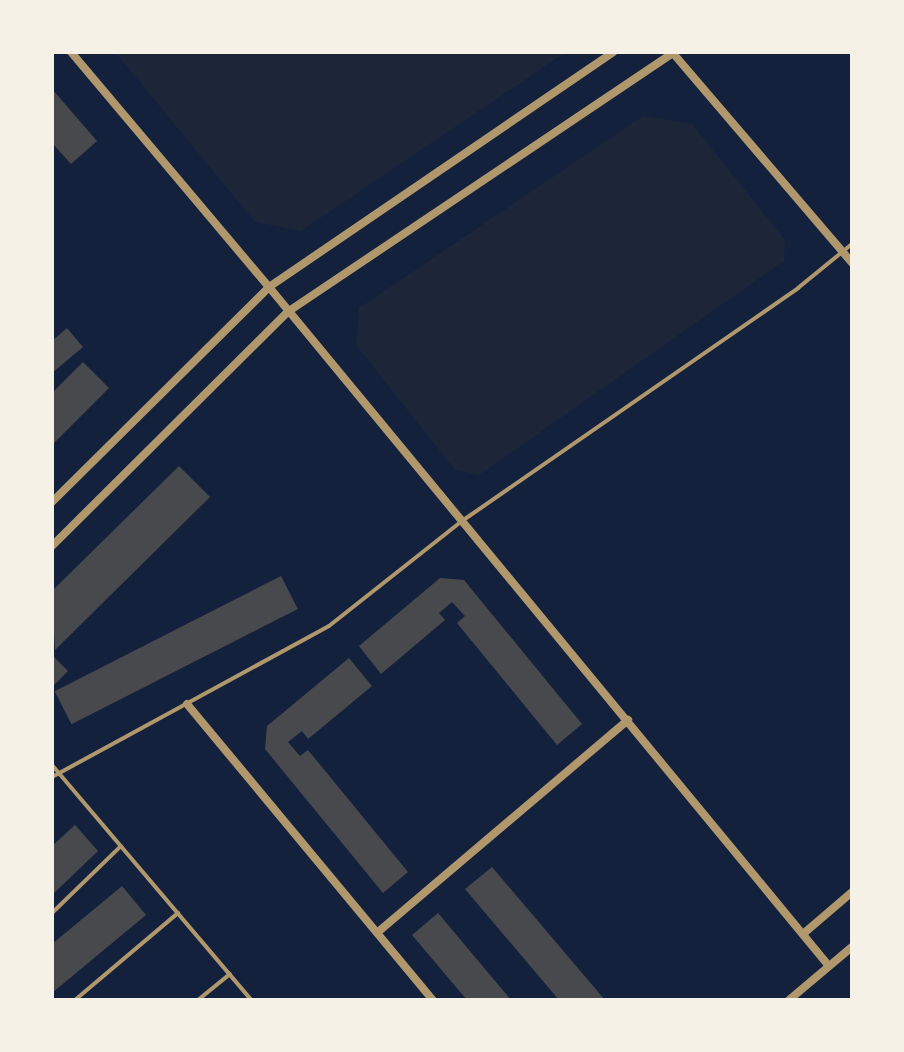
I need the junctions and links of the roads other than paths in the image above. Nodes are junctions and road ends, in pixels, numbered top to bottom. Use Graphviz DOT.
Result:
graph roads {
  1 [pos="71,52"];
  2 [pos="613,52"];
  3 [pos="673,52"];
  4 [pos="852,244"];
  5 [pos="843,252"];
  6 [pos="852,263"];
  7 [pos="269,287"];
  8 [pos="289,311"];
  9 [pos="52,502"];
  10 [pos="462,521"];
  11 [pos="52,546"];
  12 [pos="187,704"];
  13 [pos="628,720"];
  14 [pos="52,765"];
  15 [pos="58,771"];
  16 [pos="52,777"];
  17 [pos="121,846"];
  18 [pos="852,892"];
  19 [pos="52,913"];
  20 [pos="178,913"];
  21 [pos="378,932"];
  22 [pos="803,934"];
  23 [pos="852,947"];
  24 [pos="829,966"];
  25 [pos="230,974"];
  26 [pos="75,1000"];
  27 [pos="198,1000"];
  28 [pos="251,1000"];
  29 [pos="433,1000"];
  30 [pos="789,1000"];
  1 -- 7 [label="street"];
  2 -- 7 [label="street"];
  3 -- 5 [label="street"];
  3 -- 8 [label="street"];
  4 -- 5 [label="lane"];
  5 -- 6 [label="street"];
  5 -- 10 [label="lane"];
  7 -- 8 [label="street"];
  7 -- 9 [label="street"];
  8 -- 10 [label="street"];
  8 -- 11 [label="street"];
  10 -- 12 [label="lane"];
  10 -- 13 [label="street"];
  12 -- 15 [label="lane"];
  12 -- 21 [label="street"];
  13 -- 21 [label="street"];
  13 -- 22 [label="street"];
  14 -- 15 [label="lane"];
  15 -- 16 [label="lane"];
  15 -- 17 [label="lane"];
  17 -- 19 [label="lane"];
  17 -- 20 [label="lane"];
  18 -- 22 [label="street"];
  20 -- 25 [label="lane"];
  20 -- 26 [label="lane"];
  21 -- 29 [label="street"];
  22 -- 24 [label="street"];
  23 -- 24 [label="street"];
  24 -- 30 [label="street"];
  25 -- 27 [label="lane"];
  25 -- 28 [label="lane"];
}
